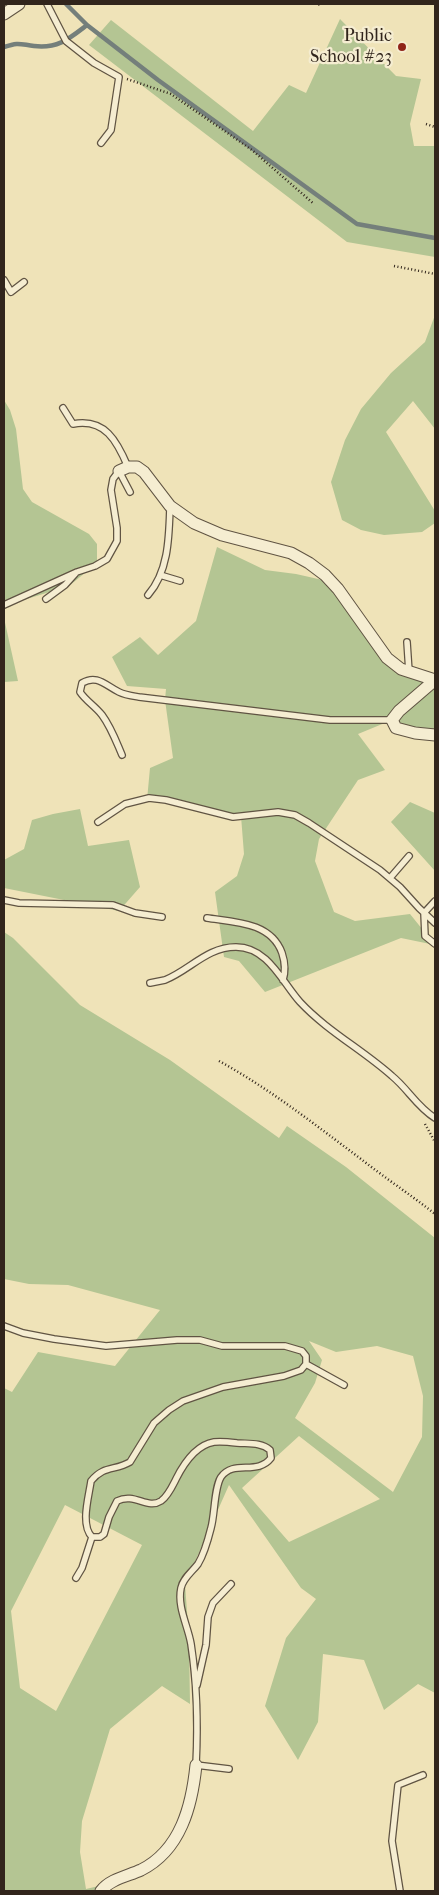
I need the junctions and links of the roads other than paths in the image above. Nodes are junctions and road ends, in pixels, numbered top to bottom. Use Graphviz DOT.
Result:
graph roads {
  1 [pos="19,4"];
  2 [pos="47,4"];
  3 [pos="4,14"];
  4 [pos="101,143"];
  5 [pos="4,280"];
  6 [pos="24,282"];
  7 [pos="64,408"];
  8 [pos="124,469"];
  9 [pos="130,492"];
  10 [pos="170,506"];
  11 [pos="77,572"];
  12 [pos="160,574"];
  13 [pos="180,582"];
  14 [pos="148,594"];
  15 [pos="46,599"];
  16 [pos="4,605"];
  17 [pos="407,642"];
  18 [pos="409,672"];
  19 [pos="392,720"];
  20 [pos="435,735"];
  21 [pos="122,755"];
  22 [pos="98,822"];
  23 [pos="410,856"];
  24 [pos="390,878"];
  25 [pos="4,900"];
  26 [pos="435,901"];
  27 [pos="424,913"];
  28 [pos="162,917"];
  29 [pos="207,918"];
  30 [pos="435,923"];
  31 [pos="435,944"];
  32 [pos="283,980"];
  33 [pos="150,983"];
  34 [pos="435,1118"];
  35 [pos="4,1326"];
  36 [pos="306,1364"];
  37 [pos="344,1385"];
  38 [pos="92,1537"];
  39 [pos="76,1578"];
  40 [pos="231,1584"];
  41 [pos="195,1693"];
  42 [pos="196,1765"];
  43 [pos="229,1769"];
  44 [pos="423,1775"];
  45 [pos="102,1891"];
  46 [pos="400,1891"];
  1 -- 3 [label="street"];
  2 -- 4 [label="lane"];
  5 -- 6 [label="lane"];
  7 -- 8 [label="lane"];
  8 -- 9 [label="lane"];
  8 -- 10 [label="street"];
  8 -- 11 [label="lane"];
  10 -- 12 [label="lane"];
  10 -- 18 [label="street"];
  11 -- 15 [label="lane"];
  11 -- 16 [label="lane"];
  12 -- 13 [label="lane"];
  12 -- 14 [label="lane"];
  17 -- 18 [label="lane"];
  18 -- 19 [label="street"];
  19 -- 20 [label="street"];
  19 -- 21 [label="lane"];
  22 -- 24 [label="lane"];
  23 -- 24 [label="lane"];
  24 -- 27 [label="lane"];
  25 -- 28 [label="lane"];
  26 -- 27 [label="lane"];
  27 -- 30 [label="lane"];
  27 -- 31 [label="lane"];
  29 -- 32 [label="lane"];
  32 -- 33 [label="lane"];
  32 -- 34 [label="lane"];
  35 -- 36 [label="lane"];
  36 -- 37 [label="lane"];
  36 -- 38 [label="lane"];
  38 -- 39 [label="lane"];
  38 -- 41 [label="lane"];
  40 -- 41 [label="lane"];
  41 -- 42 [label="lane"];
  42 -- 43 [label="lane"];
  42 -- 45 [label="street"];
  44 -- 46 [label="lane"];
}
